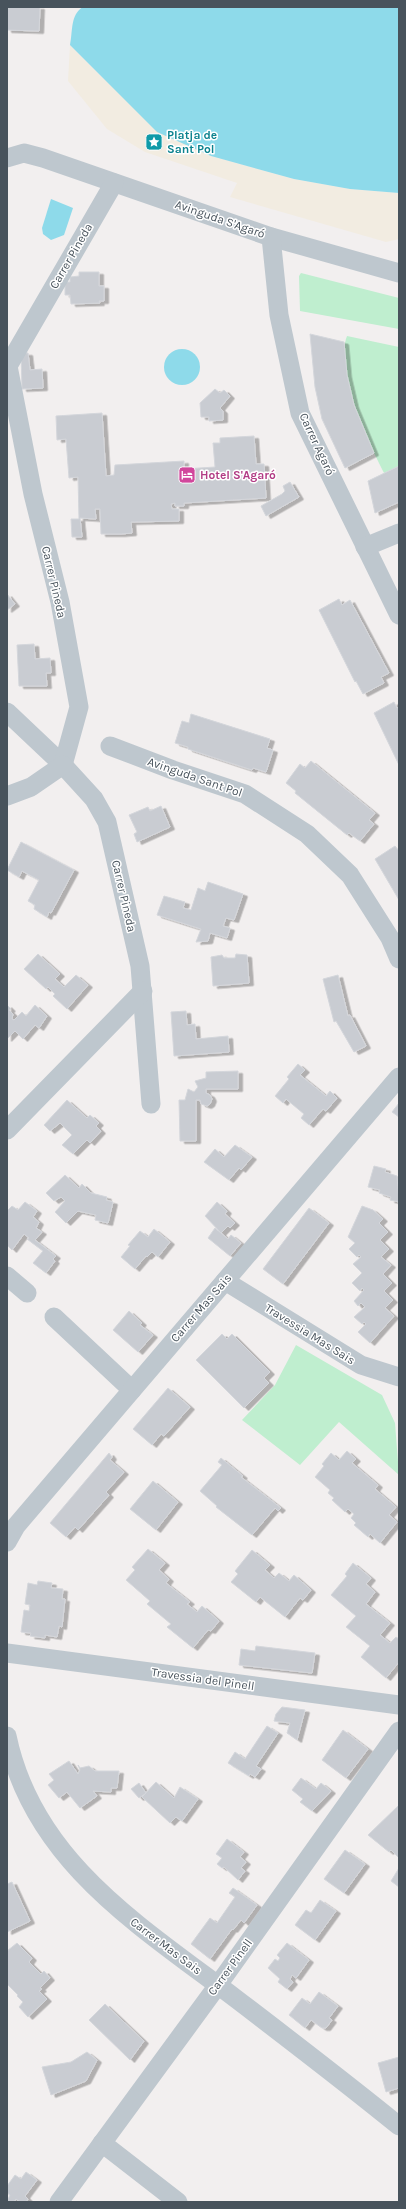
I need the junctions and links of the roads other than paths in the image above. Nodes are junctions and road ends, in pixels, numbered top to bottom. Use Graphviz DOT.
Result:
graph roads {
  1 [pos="7,158"];
  2 [pos="114,183"];
  3 [pos="270,237"];
  4 [pos="399,273"];
  5 [pos="399,533"];
  6 [pos="365,547"];
  7 [pos="399,616"];
  8 [pos="7,712"];
  9 [pos="110,746"];
  10 [pos="63,765"];
  11 [pos="7,796"];
  12 [pos="399,959"];
  13 [pos="143,991"];
  14 [pos="399,1077"];
  15 [pos="151,1104"];
  16 [pos="7,1130"];
  17 [pos="7,1276"];
  18 [pos="224,1281"];
  19 [pos="27,1293"];
  20 [pos="54,1317"];
  21 [pos="399,1377"];
  22 [pos="132,1390"];
  23 [pos="7,1542"];
  24 [pos="7,1652"];
  25 [pos="399,1705"];
  26 [pos="399,1731"];
  27 [pos="7,1736"];
  28 [pos="218,1985"];
  29 [pos="399,2126"];
  30 [pos="102,2143"];
  31 [pos="59,2202"];
  32 [pos="178,2202"];
  1 -- 2 [label="street, Avinguda S'Agaró"];
  2 -- 3 [label="street, Avinguda S'Agaró"];
  2 -- 10 [label="street, Carrer Pineda"];
  3 -- 4 [label="street, Avinguda S'Agaró"];
  3 -- 6 [label="street, Carrer Agaró"];
  5 -- 6 [label="street"];
  6 -- 7 [label="street, Carrer Agaró"];
  8 -- 10 [label="street"];
  9 -- 12 [label="street, Avinguda Sant Pol"];
  10 -- 11 [label="street"];
  10 -- 13 [label="street, Carrer Pineda"];
  13 -- 15 [label="street, Carrer Pineda"];
  13 -- 16 [label="street"];
  14 -- 18 [label="street, Carrer Mas Sais"];
  17 -- 19 [label="street"];
  18 -- 21 [label="street, Travessia Mas Sais"];
  18 -- 22 [label="street, Carrer Mas Sais"];
  20 -- 22 [label="street"];
  22 -- 23 [label="street, Carrer Mas Sais"];
  24 -- 25 [label="street, Travessia del Pinell"];
  26 -- 28 [label="street, Carrer Pinell"];
  27 -- 28 [label="street, Carrer Mas Sais"];
  28 -- 29 [label="street, Carrer Mas Sais"];
  28 -- 30 [label="street, Carrer Pinell"];
  30 -- 31 [label="street, Carrer Pinell"];
  30 -- 32 [label="street"];
}
